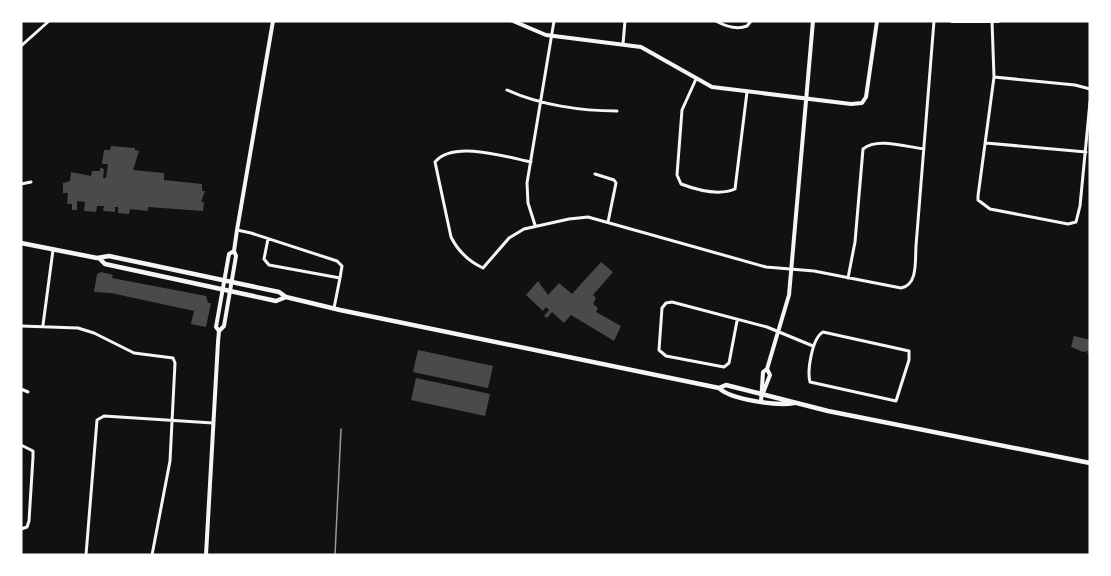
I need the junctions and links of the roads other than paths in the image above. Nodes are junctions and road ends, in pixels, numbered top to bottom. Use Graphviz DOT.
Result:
graph roads {
  1 [pos="48,21"];
  2 [pos="273,21"];
  3 [pos="513,21"];
  4 [pos="554,21"];
  5 [pos="624,21"];
  6 [pos="716,21"];
  7 [pos="751,21"];
  8 [pos="813,21"];
  9 [pos="877,21"];
  10 [pos="934,21"];
  11 [pos="952,21"];
  12 [pos="992,21"];
  13 [pos="998,21"];
  14 [pos="551,36"];
  15 [pos="623,44"];
  16 [pos="21,46"];
  17 [pos="994,77"];
  18 [pos="696,79"];
  19 [pos="1090,89"];
  20 [pos="507,90"];
  21 [pos="747,92"];
  22 [pos="805,97"];
  23 [pos="542,101"];
  24 [pos="1090,102"];
  25 [pos="616,111"];
  26 [pos="986,143"];
  27 [pos="924,149"];
  28 [pos="1086,152"];
  29 [pos="531,162"];
  30 [pos="595,174"];
  31 [pos="31,182"];
  32 [pos="21,184"];
  33 [pos="608,222"];
  34 [pos="535,225"];
  35 [pos="237,230"];
  36 [pos="268,239"];
  37 [pos="21,243"];
  38 [pos="53,250"];
  39 [pos="234,251"];
  40 [pos="99,258"];
  41 [pos="790,269"];
  42 [pos="340,278"];
  43 [pos="848,278"];
  44 [pos="224,280"];
  45 [pos="231,282"];
  46 [pos="222,290"];
  47 [pos="230,291"];
  48 [pos="286,297"];
  49 [pos="334,308"];
  50 [pos="738,321"];
  51 [pos="21,326"];
  52 [pos="42,326"];
  53 [pos="219,331"];
  54 [pos="778,332"];
  55 [pos="813,346"];
  56 [pos="767,369"];
  57 [pos="719,388"];
  58 [pos="21,389"];
  59 [pos="28,392"];
  60 [pos="762,394"];
  61 [pos="761,402"];
  62 [pos="794,403"];
  63 [pos="172,421"];
  64 [pos="213,423"];
  65 [pos="21,445"];
  66 [pos="1090,463"];
  67 [pos="21,529"];
  68 [pos="86,555"];
  69 [pos="152,555"];
  70 [pos="206,555"];
  1 -- 16 [label="street"];
  2 -- 35 [label="street"];
  3 -- 14 [label="street"];
  4 -- 14 [label="street"];
  5 -- 15 [label="street"];
  6 -- 7 [label="street"];
  8 -- 22 [label="street"];
  9 -- 22 [label="street"];
  10 -- 27 [label="street"];
  11 -- 12 [label="street"];
  12 -- 13 [label="street"];
  12 -- 17 [label="street"];
  14 -- 15 [label="street"];
  14 -- 23 [label="street"];
  15 -- 18 [label="street"];
  17 -- 19 [label="street"];
  17 -- 26 [label="street"];
  18 -- 21 [label="street"];
  18 -- 21 [label="street"];
  20 -- 23 [label="street"];
  21 -- 22 [label="street"];
  22 -- 41 [label="street"];
  23 -- 25 [label="street"];
  23 -- 29 [label="street"];
  24 -- 28 [label="street"];
  26 -- 28 [label="street"];
  26 -- 28 [label="street"];
  27 -- 43 [label="street"];
  27 -- 43 [label="street"];
  29 -- 34 [label="street"];
  29 -- 34 [label="street"];
  30 -- 33 [label="street"];
  31 -- 32 [label="street"];
  33 -- 34 [label="street"];
  33 -- 41 [label="street"];
  35 -- 36 [label="street"];
  35 -- 39 [label="street"];
  36 -- 42 [label="street"];
  36 -- 42 [label="street"];
  37 -- 38 [label="main road"];
  38 -- 40 [label="main road"];
  38 -- 52 [label="street"];
  39 -- 44 [label="street"];
  39 -- 45 [label="street"];
  40 -- 44 [label="main road"];
  40 -- 46 [label="main road"];
  41 -- 43 [label="street"];
  41 -- 54 [label="street"];
  42 -- 49 [label="street"];
  44 -- 45 [label="main road"];
  44 -- 46 [label="street"];
  45 -- 47 [label="street"];
  45 -- 48 [label="main road"];
  46 -- 47 [label="main road"];
  46 -- 53 [label="street"];
  47 -- 48 [label="main road"];
  47 -- 53 [label="street"];
  48 -- 49 [label="main road"];
  49 -- 57 [label="main road"];
  50 -- 50 [label="street"];
  50 -- 54 [label="street"];
  51 -- 52 [label="street"];
  52 -- 63 [label="street"];
  53 -- 64 [label="street"];
  54 -- 55 [label="street"];
  54 -- 56 [label="street"];
  55 -- 55 [label="street"];
  56 -- 60 [label="street"];
  56 -- 60 [label="street"];
  57 -- 60 [label="main road"];
  57 -- 61 [label="main road"];
  58 -- 59 [label="street"];
  60 -- 61 [label="street"];
  60 -- 62 [label="main road"];
  61 -- 62 [label="main road"];
  62 -- 66 [label="main road"];
  63 -- 64 [label="street"];
  63 -- 68 [label="street"];
  63 -- 69 [label="street"];
  64 -- 70 [label="street"];
  65 -- 67 [label="street"];
}
